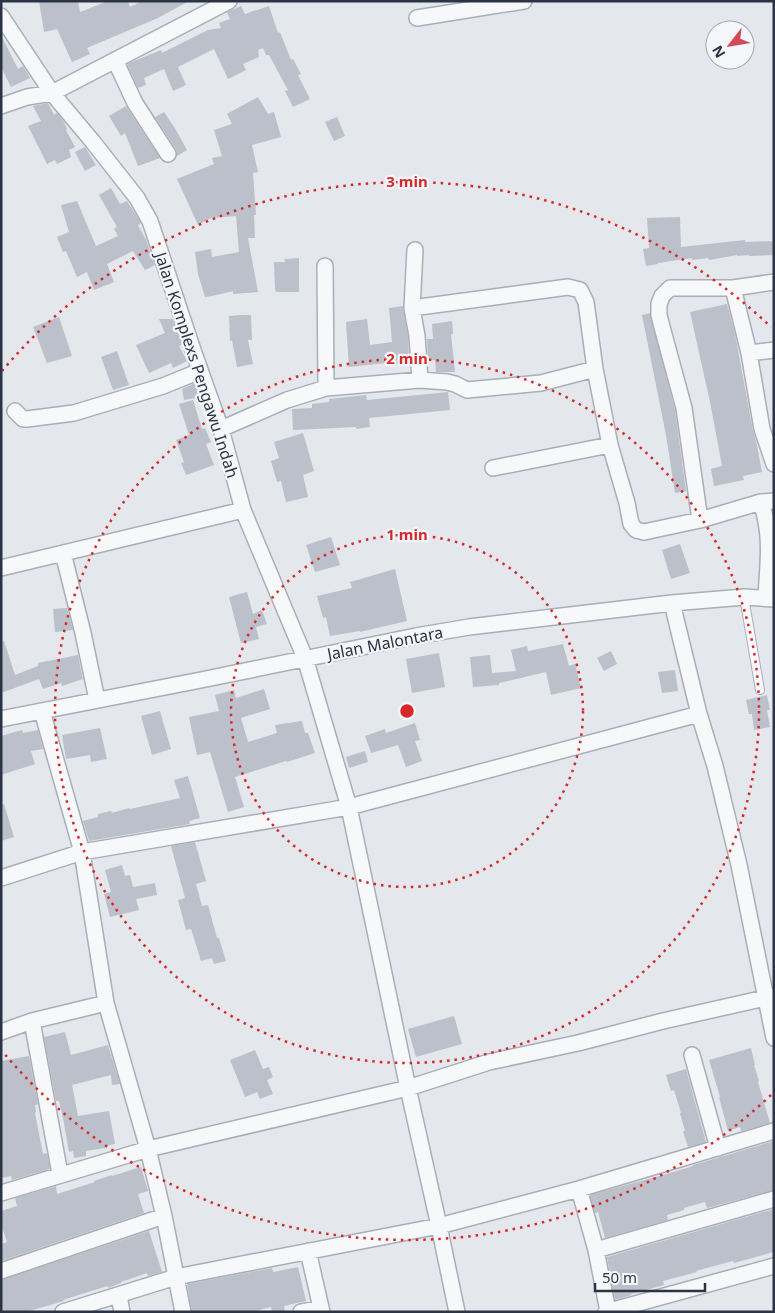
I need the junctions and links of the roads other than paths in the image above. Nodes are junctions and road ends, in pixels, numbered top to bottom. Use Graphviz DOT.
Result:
graph roads {
  1 [pos="229,1"];
  2 [pos="524,1"];
  3 [pos="1,16"];
  4 [pos="417,18"];
  5 [pos="115,60"];
  6 [pos="52,93"];
  7 [pos="1,106"];
  8 [pos="168,154"];
  9 [pos="415,250"];
  10 [pos="325,266"];
  11 [pos="774,282"];
  12 [pos="733,288"];
  13 [pos="412,308"];
  14 [pos="774,350"];
  15 [pos="749,352"];
  16 [pos="594,369"];
  17 [pos="200,371"];
  18 [pos="420,380"];
  19 [pos="326,388"];
  20 [pos="15,412"];
  21 [pos="768,428"];
  22 [pos="221,429"];
  23 [pos="610,445"];
  24 [pos="774,464"];
  25 [pos="493,468"];
  26 [pos="768,501"];
  27 [pos="243,510"];
  28 [pos="700,520"];
  29 [pos="63,554"];
  30 [pos="1,568"];
  31 [pos="744,597"];
  32 [pos="770,598"];
  33 [pos="672,603"];
  34 [pos="305,658"];
  35 [pos="760,690"];
  36 [pos="97,700"];
  37 [pos="42,711"];
  38 [pos="699,714"];
  39 [pos="1,719"];
  40 [pos="349,808"];
  41 [pos="82,852"];
  42 [pos="1,878"];
  43 [pos="770,997"];
  44 [pos="106,1003"];
  45 [pos="32,1021"];
  46 [pos="1,1032"];
  47 [pos="774,1038"];
  48 [pos="692,1055"];
  49 [pos="408,1088"];
  50 [pos="774,1130"];
  51 [pos="718,1148"];
  52 [pos="148,1149"];
  53 [pos="60,1174"];
  54 [pos="579,1189"];
  55 [pos="1,1193"];
  56 [pos="774,1199"];
  57 [pos="164,1216"];
  58 [pos="439,1226"];
  59 [pos="596,1250"];
  60 [pos="308,1251"];
  61 [pos="774,1266"];
  62 [pos="1,1271"];
  63 [pos="176,1277"];
  64 [pos="118,1295"];
  65 [pos="321,1310"];
  66 [pos="607,1311"];
  67 [pos="63,1312"];
  68 [pos="122,1312"];
  69 [pos="183,1312"];
  70 [pos="302,1312"];
  71 [pos="457,1312"];
  1 -- 5 [label="street"];
  2 -- 4 [label="street"];
  3 -- 6 [label="street, Jalan Komplexs Pengawu Indah"];
  5 -- 6 [label="street"];
  5 -- 8 [label="street"];
  6 -- 7 [label="street"];
  6 -- 17 [label="street, Jalan Komplexs Pengawu Indah"];
  9 -- 13 [label="street"];
  10 -- 19 [label="street"];
  11 -- 12 [label="street"];
  12 -- 15 [label="street"];
  12 -- 28 [label="street"];
  13 -- 16 [label="street"];
  13 -- 18 [label="street"];
  14 -- 15 [label="street"];
  15 -- 21 [label="street"];
  16 -- 18 [label="street"];
  16 -- 23 [label="street"];
  17 -- 20 [label="street"];
  17 -- 22 [label="street, Jalan Komplexs Pengawu Indah"];
  18 -- 19 [label="street"];
  19 -- 22 [label="street"];
  21 -- 24 [label="street"];
  22 -- 27 [label="street, Jalan Komplexs Pengawu Indah"];
  23 -- 25 [label="street"];
  23 -- 28 [label="street"];
  26 -- 28 [label="street"];
  26 -- 32 [label="street"];
  27 -- 29 [label="street"];
  27 -- 34 [label="street, Jalan Komplexs Pengawu Indah"];
  29 -- 30 [label="street"];
  29 -- 36 [label="street"];
  31 -- 32 [label="street, Jalan Malontara"];
  31 -- 33 [label="street, Jalan Malontara"];
  31 -- 35 [label="lane"];
  33 -- 34 [label="street, Jalan Malontara"];
  33 -- 38 [label="street"];
  34 -- 36 [label="street, Jalan Malontara"];
  34 -- 40 [label="street, Jalan Komplexs Pengawu Indah"];
  36 -- 37 [label="street, Jalan Malontara"];
  37 -- 39 [label="street, Jalan Malontara"];
  37 -- 41 [label="street"];
  38 -- 40 [label="street"];
  38 -- 43 [label="street"];
  40 -- 41 [label="street"];
  40 -- 49 [label="street, Jalan Komplexs Pengawu Indah"];
  41 -- 42 [label="street"];
  41 -- 44 [label="street"];
  43 -- 47 [label="street"];
  43 -- 49 [label="street"];
  44 -- 45 [label="street"];
  44 -- 52 [label="street"];
  45 -- 46 [label="street"];
  45 -- 53 [label="street"];
  48 -- 51 [label="street"];
  49 -- 52 [label="street"];
  49 -- 58 [label="street, Jalan Komplexs Pengawu Indah"];
  50 -- 51 [label="street"];
  51 -- 54 [label="street"];
  52 -- 53 [label="street"];
  52 -- 57 [label="street"];
  53 -- 55 [label="street"];
  54 -- 58 [label="street"];
  54 -- 59 [label="street"];
  56 -- 59 [label="street"];
  57 -- 62 [label="street"];
  57 -- 63 [label="street"];
  58 -- 60 [label="street"];
  58 -- 71 [label="street, Jalan Komplexs Pengawu Indah"];
  59 -- 66 [label="street"];
  60 -- 63 [label="street"];
  60 -- 65 [label="street"];
  61 -- 66 [label="street"];
  63 -- 64 [label="street"];
  63 -- 69 [label="street"];
  64 -- 67 [label="street"];
  64 -- 68 [label="street"];
  65 -- 70 [label="street"];
}
